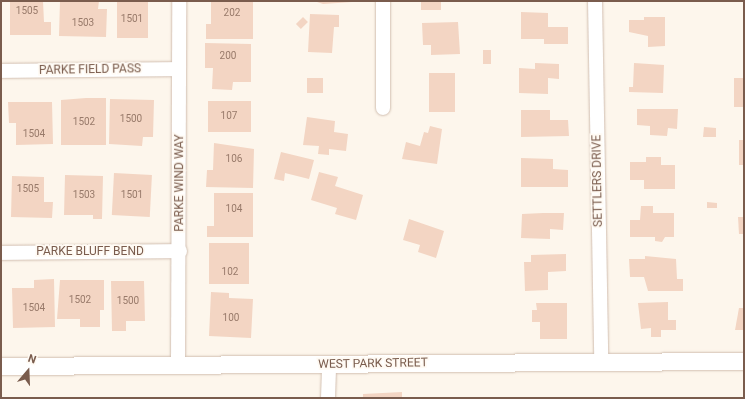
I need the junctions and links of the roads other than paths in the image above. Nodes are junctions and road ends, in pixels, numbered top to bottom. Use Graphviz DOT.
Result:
graph roads {
  1 [pos="179,1"];
  2 [pos="383,1"];
  3 [pos="595,1"];
  4 [pos="179,69"];
  5 [pos="1,71"];
  6 [pos="383,108"];
  7 [pos="180,251"];
  8 [pos="1,253"];
  9 [pos="601,361"];
  10 [pos="744,361"];
  11 [pos="178,365"];
  12 [pos="329,365"];
  13 [pos="1,366"];
  14 [pos="328,398"];
  1 -- 4 [label="street, PARKE WIND WAY"];
  2 -- 6 [label="street"];
  3 -- 9 [label="street, SETTLERS DRIVE"];
  4 -- 5 [label="street, PARKE FIELD PASS"];
  4 -- 7 [label="street, PARKE WIND WAY"];
  7 -- 8 [label="street, PARKE BLUFF BEND"];
  7 -- 11 [label="street, PARKE WIND WAY"];
  9 -- 10 [label="street, WEST PARK STREET"];
  9 -- 12 [label="street, WEST PARK STREET"];
  11 -- 12 [label="street, WEST PARK STREET"];
  11 -- 13 [label="street, WEST PARK STREET"];
  12 -- 14 [label="street"];
}
